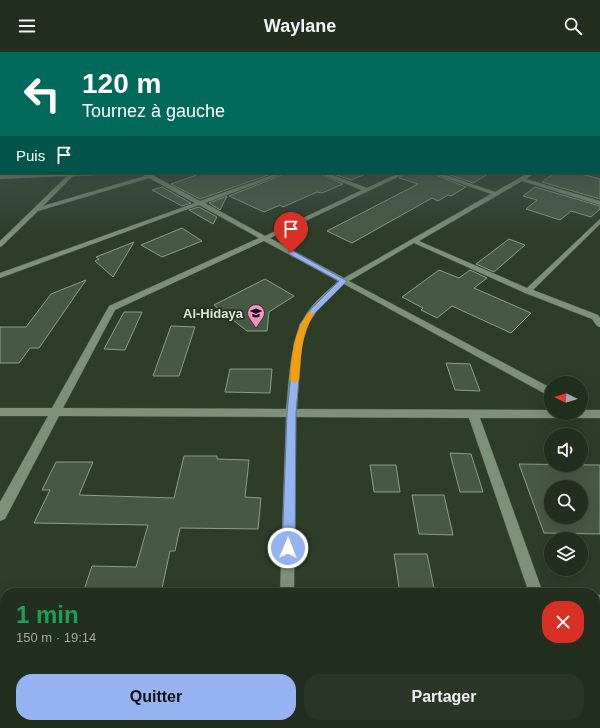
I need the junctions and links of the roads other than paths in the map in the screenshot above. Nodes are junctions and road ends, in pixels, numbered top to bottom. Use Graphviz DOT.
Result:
graph roads {
  1 [pos="54,174"];
  2 [pos="71,174"];
  3 [pos="147,174"];
  4 [pos="280,174"];
  5 [pos="325,174"];
  6 [pos="401,174"];
  7 [pos="438,174"];
  8 [pos="530,174"];
  9 [pos="0,177"];
  10 [pos="521,180"];
  11 [pos="367,190"];
  12 [pos="497,194"];
  13 [pos="197,203"];
  14 [pos="600,203"];
  15 [pos="36,210"];
  16 [pos="600,221"];
  17 [pos="265,238"];
  18 [pos="414,241"];
  19 [pos="0,245"];
  20 [pos="0,276"];
  21 [pos="343,281"];
  22 [pos="528,291"];
  23 [pos="598,320"];
  24 [pos="544,389"];
  25 [pos="0,412"];
  26 [pos="55,412"];
  27 [pos="292,413"];
  28 [pos="473,413"];
  29 [pos="590,413"];
  30 [pos="0,515"];
  31 [pos="287,588"];
  32 [pos="534,588"];
  1 -- 9 [label="street"];
  2 -- 15 [label="street"];
  3 -- 13 [label="street"];
  3 -- 15 [label="street"];
  4 -- 13 [label="street"];
  5 -- 11 [label="street"];
  6 -- 11 [label="street"];
  7 -- 12 [label="street"];
  8 -- 10 [label="street"];
  10 -- 12 [label="street"];
  10 -- 14 [label="street"];
  11 -- 17 [label="street"];
  12 -- 18 [label="street"];
  13 -- 17 [label="street"];
  13 -- 20 [label="street"];
  15 -- 19 [label="street"];
  16 -- 22 [label="street"];
  17 -- 21 [label="street"];
  17 -- 26 [label="street"];
  18 -- 21 [label="street"];
  18 -- 22 [label="street"];
  21 -- 24 [label="street"];
  21 -- 27 [label="street"];
  22 -- 23 [label="street"];
  25 -- 26 [label="street"];
  26 -- 27 [label="street"];
  26 -- 30 [label="street"];
  27 -- 28 [label="street"];
  27 -- 31 [label="street"];
  28 -- 29 [label="street"];
  28 -- 32 [label="street"];
}
